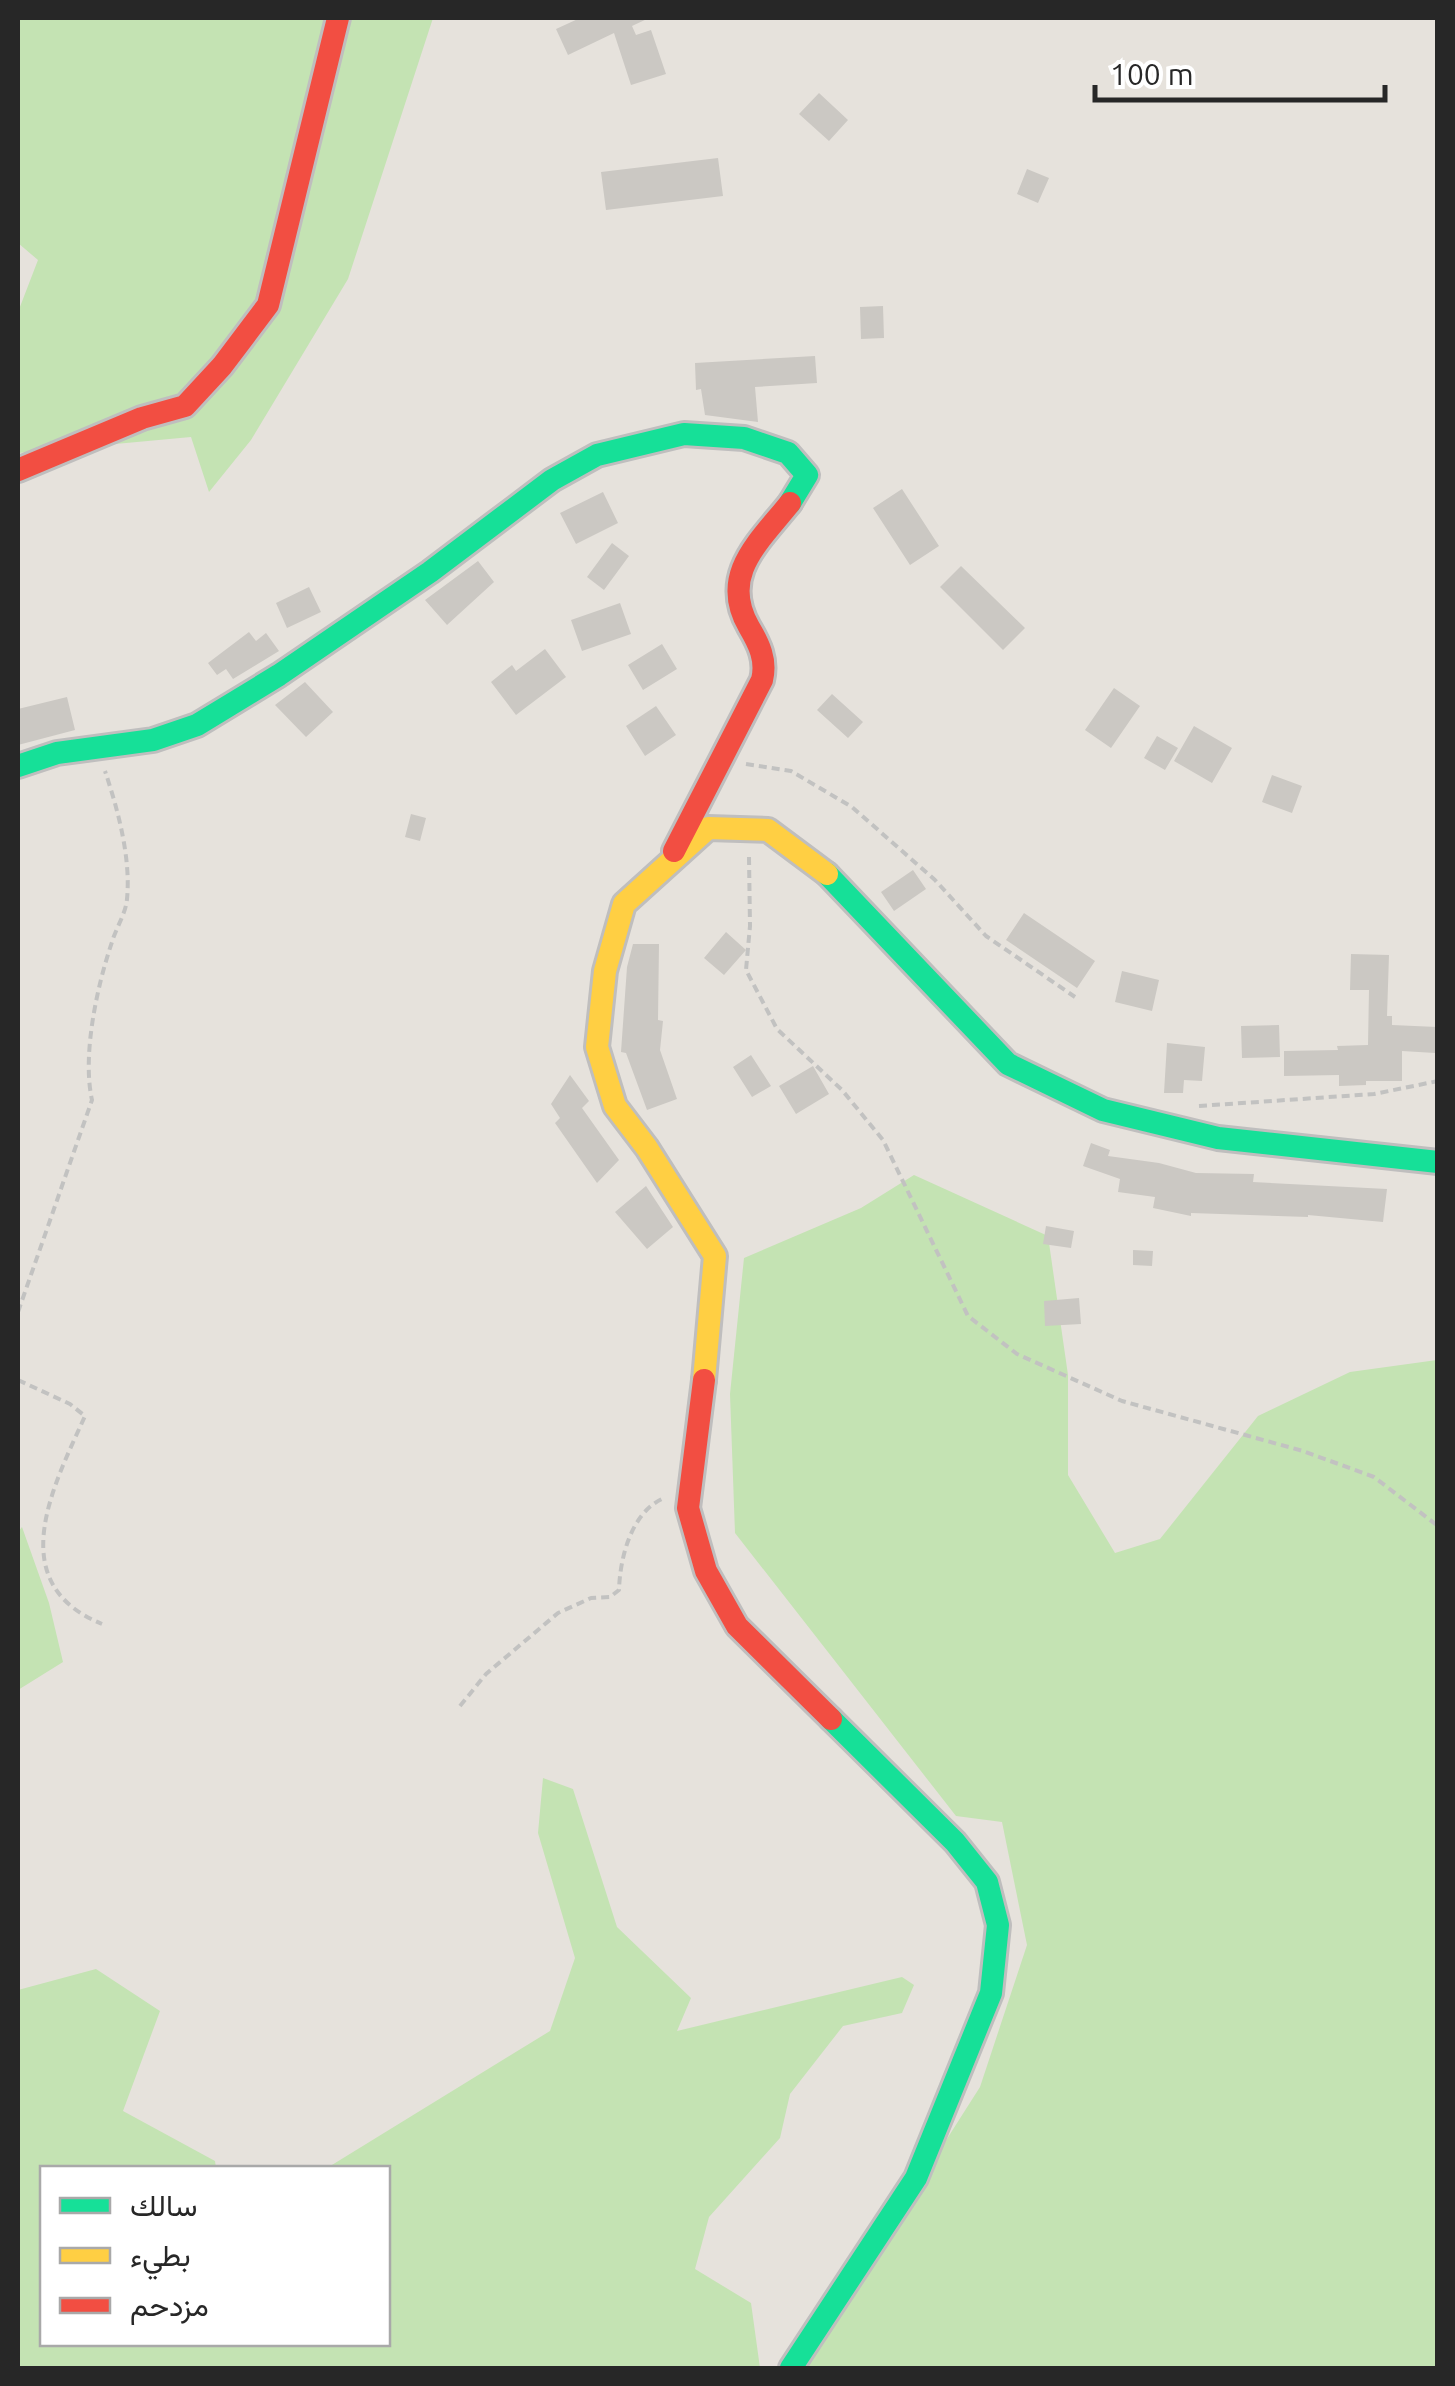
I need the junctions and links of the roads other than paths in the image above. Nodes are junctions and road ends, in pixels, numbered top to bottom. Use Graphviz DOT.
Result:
graph roads {
  1 [pos="338,18"];
  2 [pos="18,470"];
  3 [pos="18,766"];
  4 [pos="670,860"];
  5 [pos="1438,1162"];
  6 [pos="791,2368"];
  1 -- 2 [label="street"];
  3 -- 4 [label="street"];
  4 -- 5 [label="street"];
  4 -- 6 [label="street"];
}
